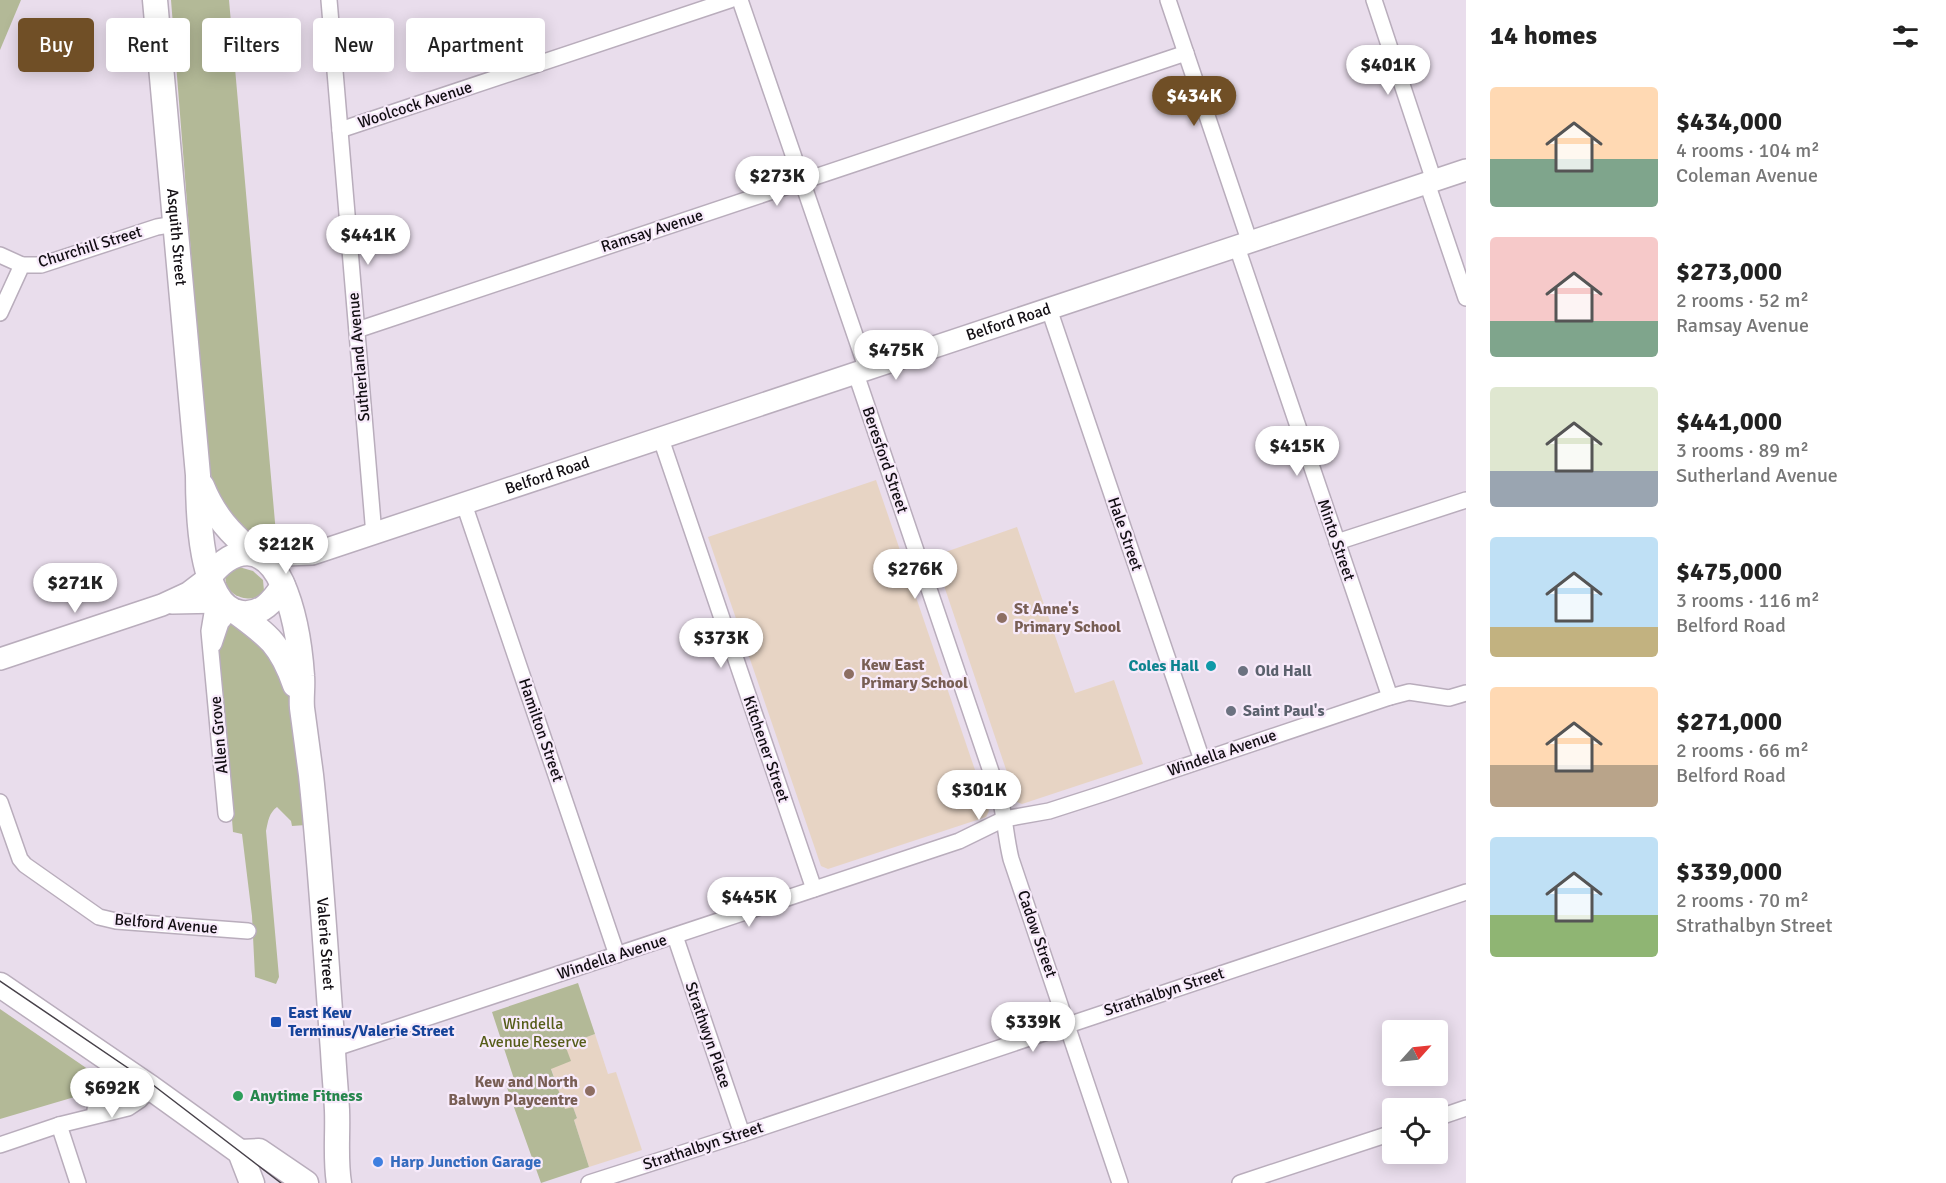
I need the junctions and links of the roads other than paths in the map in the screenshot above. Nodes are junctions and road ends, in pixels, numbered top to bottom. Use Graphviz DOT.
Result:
graph roads {
  1 [pos="155,0"];
  2 [pos="328,0"];
  3 [pos="730,0"];
  4 [pos="740,0"];
  5 [pos="1168,0"];
  6 [pos="1374,0"];
  7 [pos="1186,53"];
  8 [pos="340,130"];
  9 [pos="1466,170"];
  10 [pos="802,181"];
  11 [pos="1431,182"];
  12 [pos="175,224"];
  13 [pos="1244,245"];
  14 [pos="0,255"];
  15 [pos="22,265"];
  16 [pos="1466,298"];
  17 [pos="1048,309"];
  18 [pos="0,313"];
  19 [pos="357,330"];
  20 [pos="861,372"];
  21 [pos="660,439"];
  22 [pos="198,475"];
  23 [pos="1466,500"];
  24 [pos="464,504"];
  25 [pos="374,535"];
  26 [pos="1337,542"];
  27 [pos="312,554"];
  28 [pos="257,555"];
  29 [pos="209,577"];
  30 [pos="283,586"];
  31 [pos="162,605"];
  32 [pos="228,607"];
  33 [pos="0,659"];
  34 [pos="1466,693"];
  35 [pos="1390,697"];
  36 [pos="302,704"];
  37 [pos="1202,760"];
  38 [pos="0,802"];
  39 [pos="226,814"];
  40 [pos="1004,826"];
  41 [pos="814,889"];
  42 [pos="1466,892"];
  43 [pos="248,931"];
  44 [pos="675,936"];
  45 [pos="617,955"];
  46 [pos="0,985"];
  47 [pos="1067,1024"];
  48 [pos="333,1049"];
  49 [pos="141,1081"];
  50 [pos="1466,1108"];
  51 [pos="1448,1114"];
  52 [pos="59,1125"];
  53 [pos="742,1134"];
  54 [pos="1382,1136"];
  55 [pos="0,1145"];
  56 [pos="240,1152"];
  57 [pos="78,1183"];
  58 [pos="252,1183"];
  59 [pos="306,1183"];
  60 [pos="339,1183"];
  61 [pos="589,1183"];
  62 [pos="1120,1183"];
  63 [pos="1240,1183"];
  1 -- 12 [label="main road, Asquith Street"];
  2 -- 8 [label="street, Sutherland Avenue"];
  3 -- 8 [label="street, Woolcock Avenue"];
  4 -- 10 [label="street, Beresford Street"];
  5 -- 7 [label="street, Minto Street"];
  6 -- 11 [label="street"];
  7 -- 10 [label="street, Ramsay Avenue"];
  7 -- 13 [label="street, Minto Street"];
  8 -- 19 [label="street, Sutherland Avenue"];
  9 -- 11 [label="street, Belford Road"];
  10 -- 19 [label="street, Ramsay Avenue"];
  10 -- 20 [label="street, Beresford Street"];
  11 -- 13 [label="street, Belford Road"];
  11 -- 16 [label="street"];
  12 -- 15 [label="street, Churchill Street"];
  12 -- 22 [label="main road, Asquith Street"];
  13 -- 17 [label="street, Belford Road"];
  13 -- 26 [label="street, Minto Street"];
  14 -- 15 [label="street"];
  15 -- 18 [label="street, Churchill Street"];
  17 -- 20 [label="street, Belford Road"];
  17 -- 37 [label="street, Hale Street"];
  19 -- 25 [label="street, Sutherland Avenue"];
  20 -- 21 [label="street, Belford Road"];
  20 -- 40 [label="street, Beresford Street"];
  21 -- 24 [label="street, Belford Road"];
  21 -- 41 [label="street, Kitchener Street"];
  22 -- 28 [label="main road, Asquith Street"];
  22 -- 29 [label="main road, Asquith Street"];
  23 -- 26 [label="street"];
  24 -- 25 [label="street, Belford Road"];
  24 -- 45 [label="street, Hamilton Street"];
  25 -- 27 [label="street, Belford Road"];
  26 -- 35 [label="street, Minto Street"];
  27 -- 28 [label="street, Belford Road"];
  27 -- 30 [label="street, Belford Road"];
  28 -- 29 [label="main road"];
  28 -- 30 [label="main road"];
  29 -- 31 [label="street"];
  29 -- 32 [label="main road"];
  30 -- 32 [label="main road"];
  30 -- 36 [label="main road, Valerie Street"];
  31 -- 32 [label="street"];
  31 -- 33 [label="street"];
  32 -- 36 [label="main road, Valerie Street"];
  32 -- 39 [label="street, Allen Grove"];
  34 -- 35 [label="street, Windella Avenue"];
  35 -- 37 [label="street, Windella Avenue"];
  36 -- 48 [label="main road, Valerie Street"];
  37 -- 40 [label="street, Windella Avenue"];
  38 -- 43 [label="street, Belford Avenue"];
  40 -- 41 [label="street, Windella Avenue"];
  40 -- 47 [label="street, Cadow Street"];
  41 -- 44 [label="street, Windella Avenue"];
  42 -- 47 [label="street, Strathalbyn Street"];
  44 -- 45 [label="street, Windella Avenue"];
  44 -- 53 [label="street, Strathwyn Place"];
  45 -- 48 [label="street, Windella Avenue"];
  46 -- 49 [label="main road"];
  47 -- 53 [label="street, Strathalbyn Street"];
  47 -- 62 [label="street, Cadow Street"];
  48 -- 60 [label="main road, Valerie Street"];
  49 -- 52 [label="street"];
  49 -- 52 [label="street"];
  49 -- 56 [label="main road"];
  50 -- 51 [label="street"];
  52 -- 55 [label="street"];
  52 -- 57 [label="street"];
  53 -- 61 [label="street, Strathalbyn Street"];
  54 -- 63 [label="street"];
  56 -- 58 [label="main road"];
  56 -- 59 [label="main road"];
}
